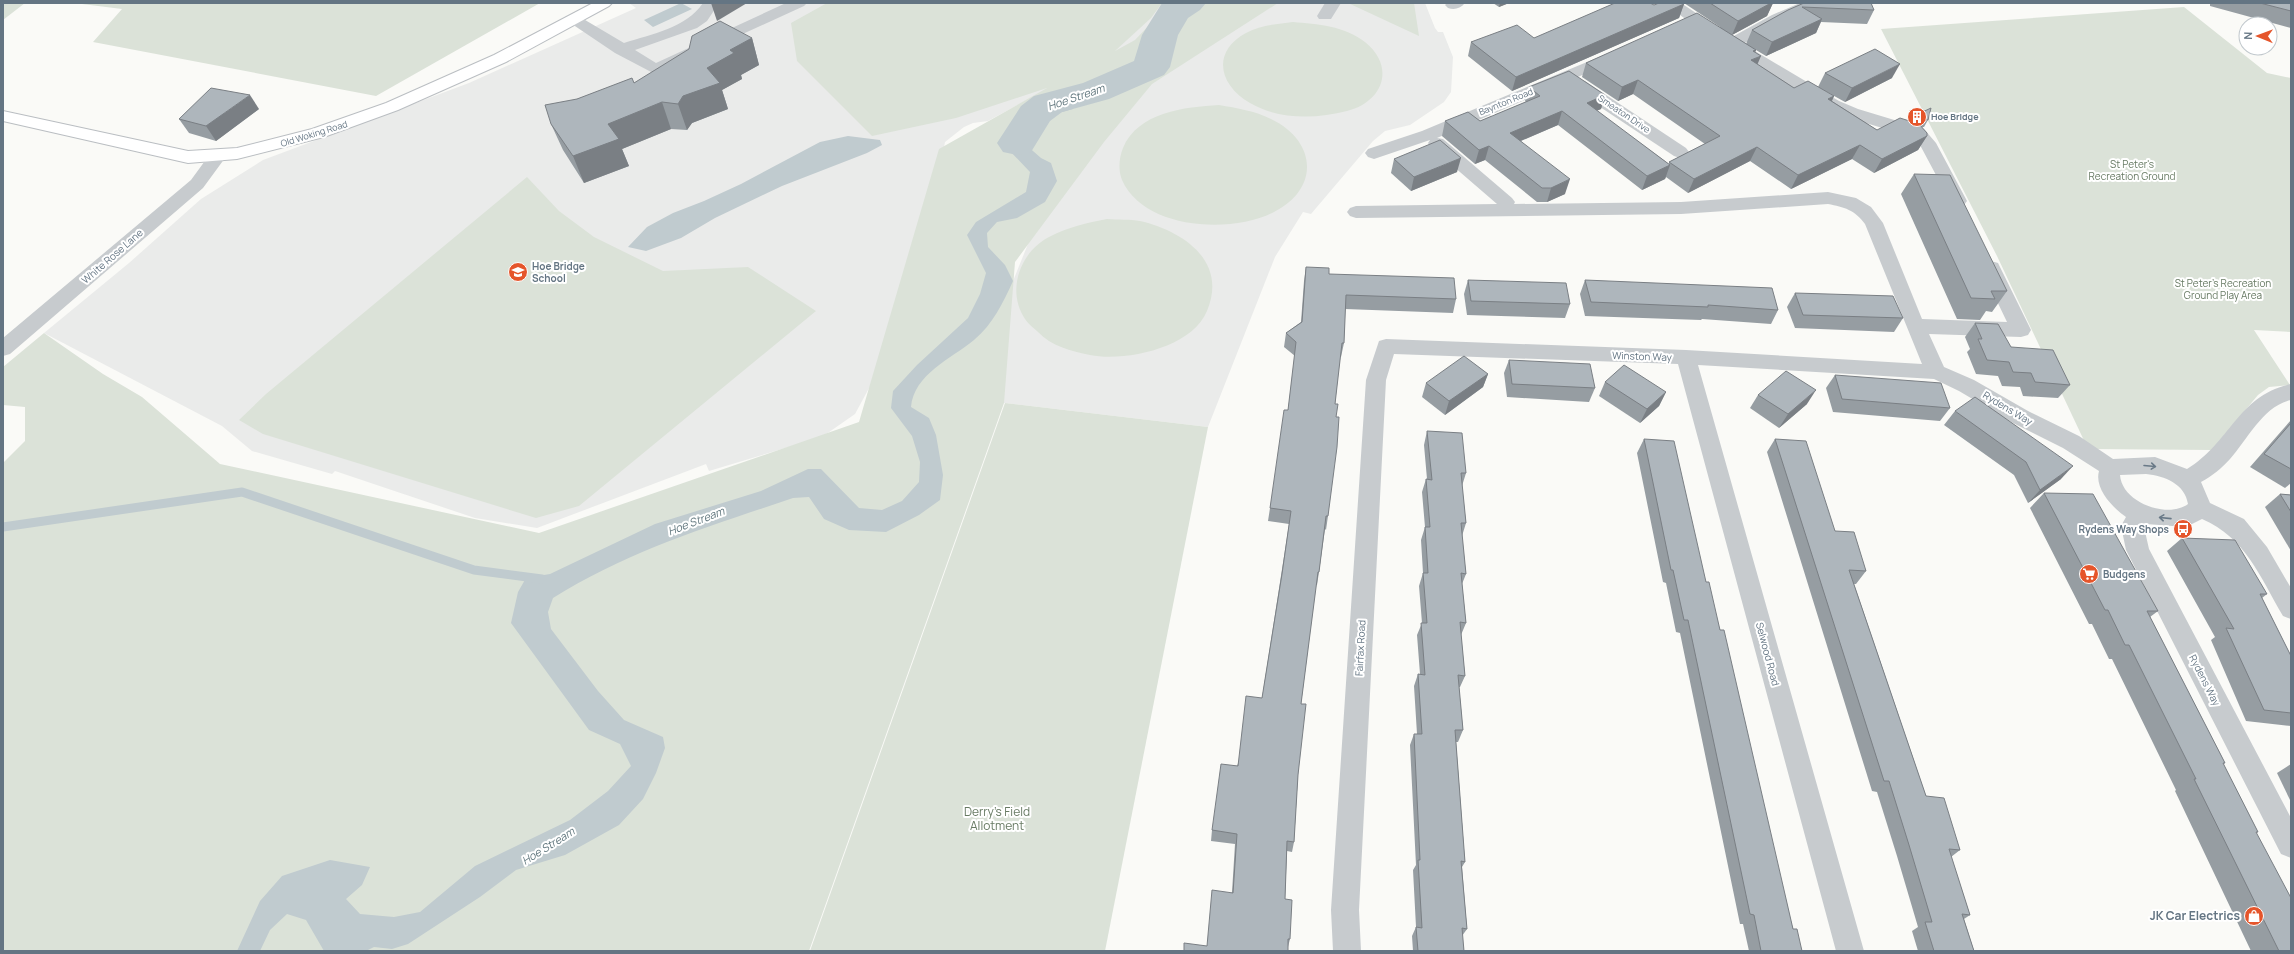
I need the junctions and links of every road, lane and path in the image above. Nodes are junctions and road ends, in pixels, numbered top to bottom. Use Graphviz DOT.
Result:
graph roads {
  1 [pos="604,3"];
  2 [pos="711,3"];
  3 [pos="799,3"];
  4 [pos="1671,3"];
  5 [pos="1813,3"];
  6 [pos="574,20"];
  7 [pos="1731,44"];
  8 [pos="620,50"];
  9 [pos="1622,51"];
  10 [pos="1567,77"];
  11 [pos="3,116"];
  12 [pos="1428,135"];
  13 [pos="1680,152"];
  14 [pos="1374,153"];
  15 [pos="216,158"];
  16 [pos="1506,202"];
  17 [pos="1356,212"];
  18 [pos="1966,217"];
  19 [pos="1983,251"];
  20 [pos="1915,326"];
  21 [pos="1386,346"];
  22 [pos="3,350"];
  23 [pos="1686,357"];
  24 [pos="1898,370"];
  25 [pos="1936,372"];
  26 [pos="2291,392"];
  27 [pos="2111,467"];
  28 [pos="2186,480"];
  29 [pos="2200,508"];
  30 [pos="2140,514"];
  31 [pos="2291,609"];
  32 [pos="2291,845"];
  33 [pos="1347,951"];
  34 [pos="1850,951"];
  1 -- 6 [label="main road, Old Woking Road"];
  2 -- 8 [label="street"];
  3 -- 8 [label="street"];
  4 -- 7 [label="street"];
  5 -- 7 [label="street"];
  6 -- 8 [label="street"];
  6 -- 15 [label="main road, Old Woking Road"];
  7 -- 18 [label="street"];
  9 -- 10 [label="street, Baynton Road"];
  10 -- 12 [label="street, Baynton Road"];
  10 -- 13 [label="street, Smeaton Drive"];
  11 -- 15 [label="main road, Old Woking Road"];
  12 -- 14 [label="street, Baynton Road"];
  12 -- 16 [label="street"];
  15 -- 22 [label="street, White Rose Lane"];
  17 -- 20 [label="street"];
  19 -- 20 [label="street"];
  20 -- 25 [label="street"];
  21 -- 23 [label="street, Winston Way"];
  21 -- 33 [label="street, Fairfax Road"];
  23 -- 24 [label="street, Winston Way"];
  23 -- 34 [label="street, Selwood Road"];
  24 -- 25 [label="street, Rydens Way"];
  25 -- 27 [label="street, Rydens Way"];
  26 -- 28 [label="street"];
  27 -- 28 [label="street, one-way"];
  27 -- 30 [label="street"];
  28 -- 29 [label="street"];
  29 -- 30 [label="street, one-way"];
  29 -- 31 [label="street"];
  30 -- 32 [label="street, Rydens Way"];
}
